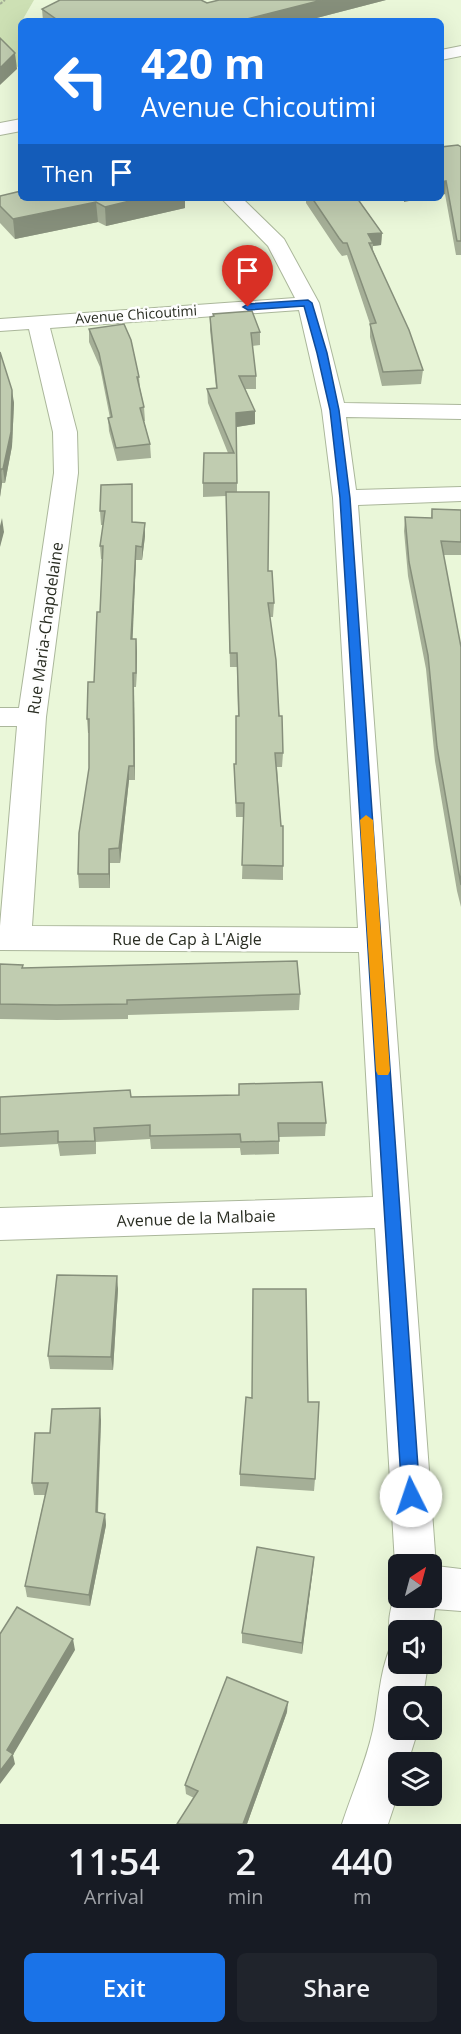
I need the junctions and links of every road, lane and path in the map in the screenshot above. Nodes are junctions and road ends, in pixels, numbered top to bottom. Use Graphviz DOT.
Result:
graph roads {
  1 [pos="5,0"];
  2 [pos="0,4"];
  3 [pos="461,36"];
  4 [pos="444,39"];
  5 [pos="461,51"];
  6 [pos="444,54"];
  7 [pos="18,126"];
  8 [pos="0,129"];
  9 [pos="18,141"];
  10 [pos="0,144"];
  11 [pos="235,201"];
  12 [pos="308,303"];
  13 [pos="38,321"];
  14 [pos="0,325"];
  15 [pos="334,410"];
  16 [pos="461,412"];
  17 [pos="461,494"];
  18 [pos="345,498"];
  19 [pos="0,717"];
  20 [pos="32,717"];
  21 [pos="7,938"];
  22 [pos="374,940"];
  23 [pos="393,1212"];
  24 [pos="0,1224"];
  25 [pos="415,1554"];
  26 [pos="442,1588"];
  27 [pos="461,1590"];
  28 [pos="393,1740"];
  29 [pos="365,1824"];
  1 -- 2 [label="path"];
  3 -- 4 [label="main road"];
  5 -- 6 [label="main road"];
  7 -- 8 [label="main road"];
  9 -- 10 [label="main road"];
  11 -- 12 [label="street"];
  12 -- 13 [label="street, Avenue Chicoutimi"];
  12 -- 15 [label="street"];
  13 -- 14 [label="street, Avenue Chicoutimi"];
  13 -- 20 [label="street, Rue Maria-Chapdelaine"];
  15 -- 16 [label="street"];
  15 -- 18 [label="street"];
  17 -- 18 [label="street"];
  18 -- 22 [label="street"];
  19 -- 20 [label="street"];
  20 -- 21 [label="street, Rue Maria-Chapdelaine"];
  21 -- 22 [label="street, Rue de Cap à L'Aigle"];
  22 -- 23 [label="street"];
  23 -- 24 [label="street, Avenue de la Malbaie"];
  23 -- 25 [label="street"];
  26 -- 27 [label="street"];
  28 -- 29 [label="street"];
}
